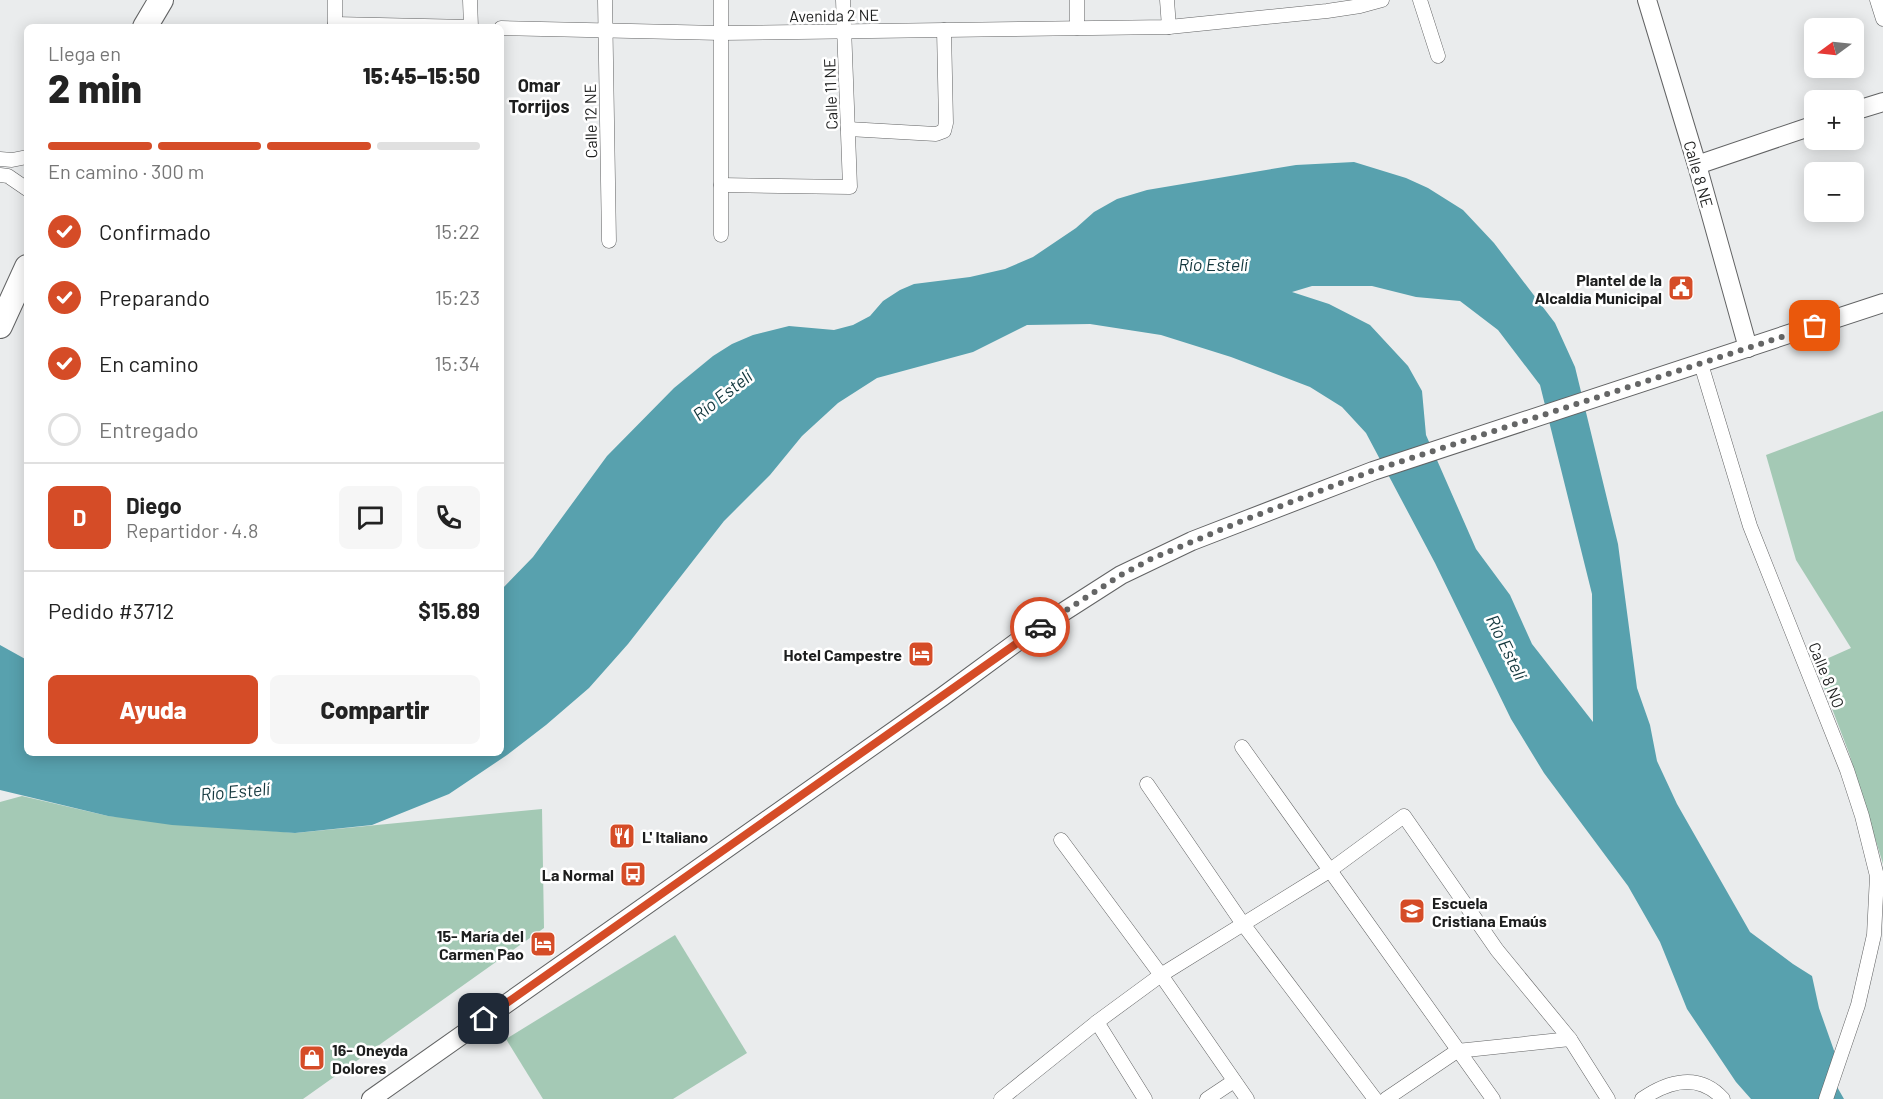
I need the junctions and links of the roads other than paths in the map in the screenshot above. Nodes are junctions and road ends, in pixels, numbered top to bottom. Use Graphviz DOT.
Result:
graph roads {
  1 [pos="161,0"];
  2 [pos="335,0"];
  3 [pos="470,0"];
  4 [pos="604,0"];
  5 [pos="721,0"];
  6 [pos="843,0"];
  7 [pos="1077,0"];
  8 [pos="1167,0"];
  9 [pos="1382,0"];
  10 [pos="1420,0"];
  11 [pos="1647,0"];
  12 [pos="1877,0"];
  13 [pos="1883,19"];
  14 [pos="147,24"];
  15 [pos="335,24"];
  16 [pos="470,24"];
  17 [pos="1169,27"];
  18 [pos="504,28"];
  19 [pos="1077,28"];
  20 [pos="605,30"];
  21 [pos="944,30"];
  22 [pos="844,32"];
  23 [pos="721,33"];
  24 [pos="1438,56"];
  25 [pos="1883,102"];
  26 [pos="1864,108"];
  27 [pos="848,129"];
  28 [pos="1804,129"];
  29 [pos="24,157"];
  30 [pos="6,160"];
  31 [pos="1696,165"];
  32 [pos="4,175"];
  33 [pos="721,185"];
  34 [pos="24,187"];
  35 [pos="721,235"];
  36 [pos="609,241"];
  37 [pos="24,274"];
  38 [pos="1883,303"];
  39 [pos="0,326"];
  40 [pos="1748,348"];
  41 [pos="1701,364"];
  42 [pos="1242,747"];
  43 [pos="1147,784"];
  44 [pos="1061,840"];
  45 [pos="1329,871"];
  46 [pos="1243,924"];
  47 [pos="1161,975"];
  48 [pos="1096,1022"];
  49 [pos="1570,1039"];
  50 [pos="1457,1051"];
  51 [pos="1234,1081"];
  52 [pos="1007,1097"];
  53 [pos="371,1099"];
  54 [pos="1145,1099"];
  55 [pos="1207,1099"];
  56 [pos="1247,1099"];
  57 [pos="1375,1099"];
  58 [pos="1386,1099"];
  59 [pos="1493,1099"];
  60 [pos="1608,1099"];
  61 [pos="1642,1099"];
  62 [pos="1723,1099"];
  63 [pos="1826,1099"];
  1 -- 14 [label="highway"];
  2 -- 15 [label="street"];
  3 -- 16 [label="street"];
  4 -- 20 [label="street, Calle 12 NE"];
  5 -- 23 [label="street"];
  6 -- 22 [label="street, Calle 11 NE"];
  7 -- 19 [label="street"];
  8 -- 17 [label="street"];
  9 -- 17 [label="street, Avenida 2 NE"];
  10 -- 24 [label="street"];
  11 -- 31 [label="street, Calle 8 NE"];
  12 -- 13 [label="street"];
  17 -- 19 [label="street, Avenida 2 NE"];
  18 -- 20 [label="street, Avenida 2 NE"];
  19 -- 21 [label="street, Avenida 2 NE"];
  20 -- 23 [label="street, Avenida 2 NE"];
  20 -- 36 [label="street, Calle 12 NE"];
  21 -- 22 [label="street, Avenida 2 NE"];
  21 -- 27 [label="street"];
  22 -- 23 [label="street, Avenida 2 NE"];
  22 -- 27 [label="street, Calle 11 NE"];
  23 -- 33 [label="street"];
  25 -- 26 [label="street"];
  27 -- 33 [label="street, Calle 11 NE"];
  28 -- 31 [label="street"];
  29 -- 30 [label="street"];
  30 -- 32 [label="street"];
  31 -- 40 [label="street, Calle 8 NE"];
  32 -- 34 [label="street"];
  33 -- 35 [label="street"];
  37 -- 39 [label="highway"];
  38 -- 40 [label="street"];
  40 -- 41 [label="street"];
  41 -- 53 [label="street"];
  41 -- 63 [label="street, Calle 8 NO"];
  42 -- 45 [label="street"];
  43 -- 46 [label="street"];
  44 -- 47 [label="street"];
  45 -- 46 [label="street"];
  45 -- 49 [label="street"];
  45 -- 50 [label="street"];
  46 -- 47 [label="street"];
  46 -- 57 [label="street"];
  47 -- 48 [label="street"];
  47 -- 51 [label="street"];
  48 -- 52 [label="street"];
  48 -- 54 [label="street"];
  49 -- 50 [label="street"];
  49 -- 60 [label="street"];
  50 -- 58 [label="street"];
  50 -- 59 [label="street"];
  51 -- 55 [label="street"];
  51 -- 56 [label="street"];
  61 -- 62 [label="street"];
}
